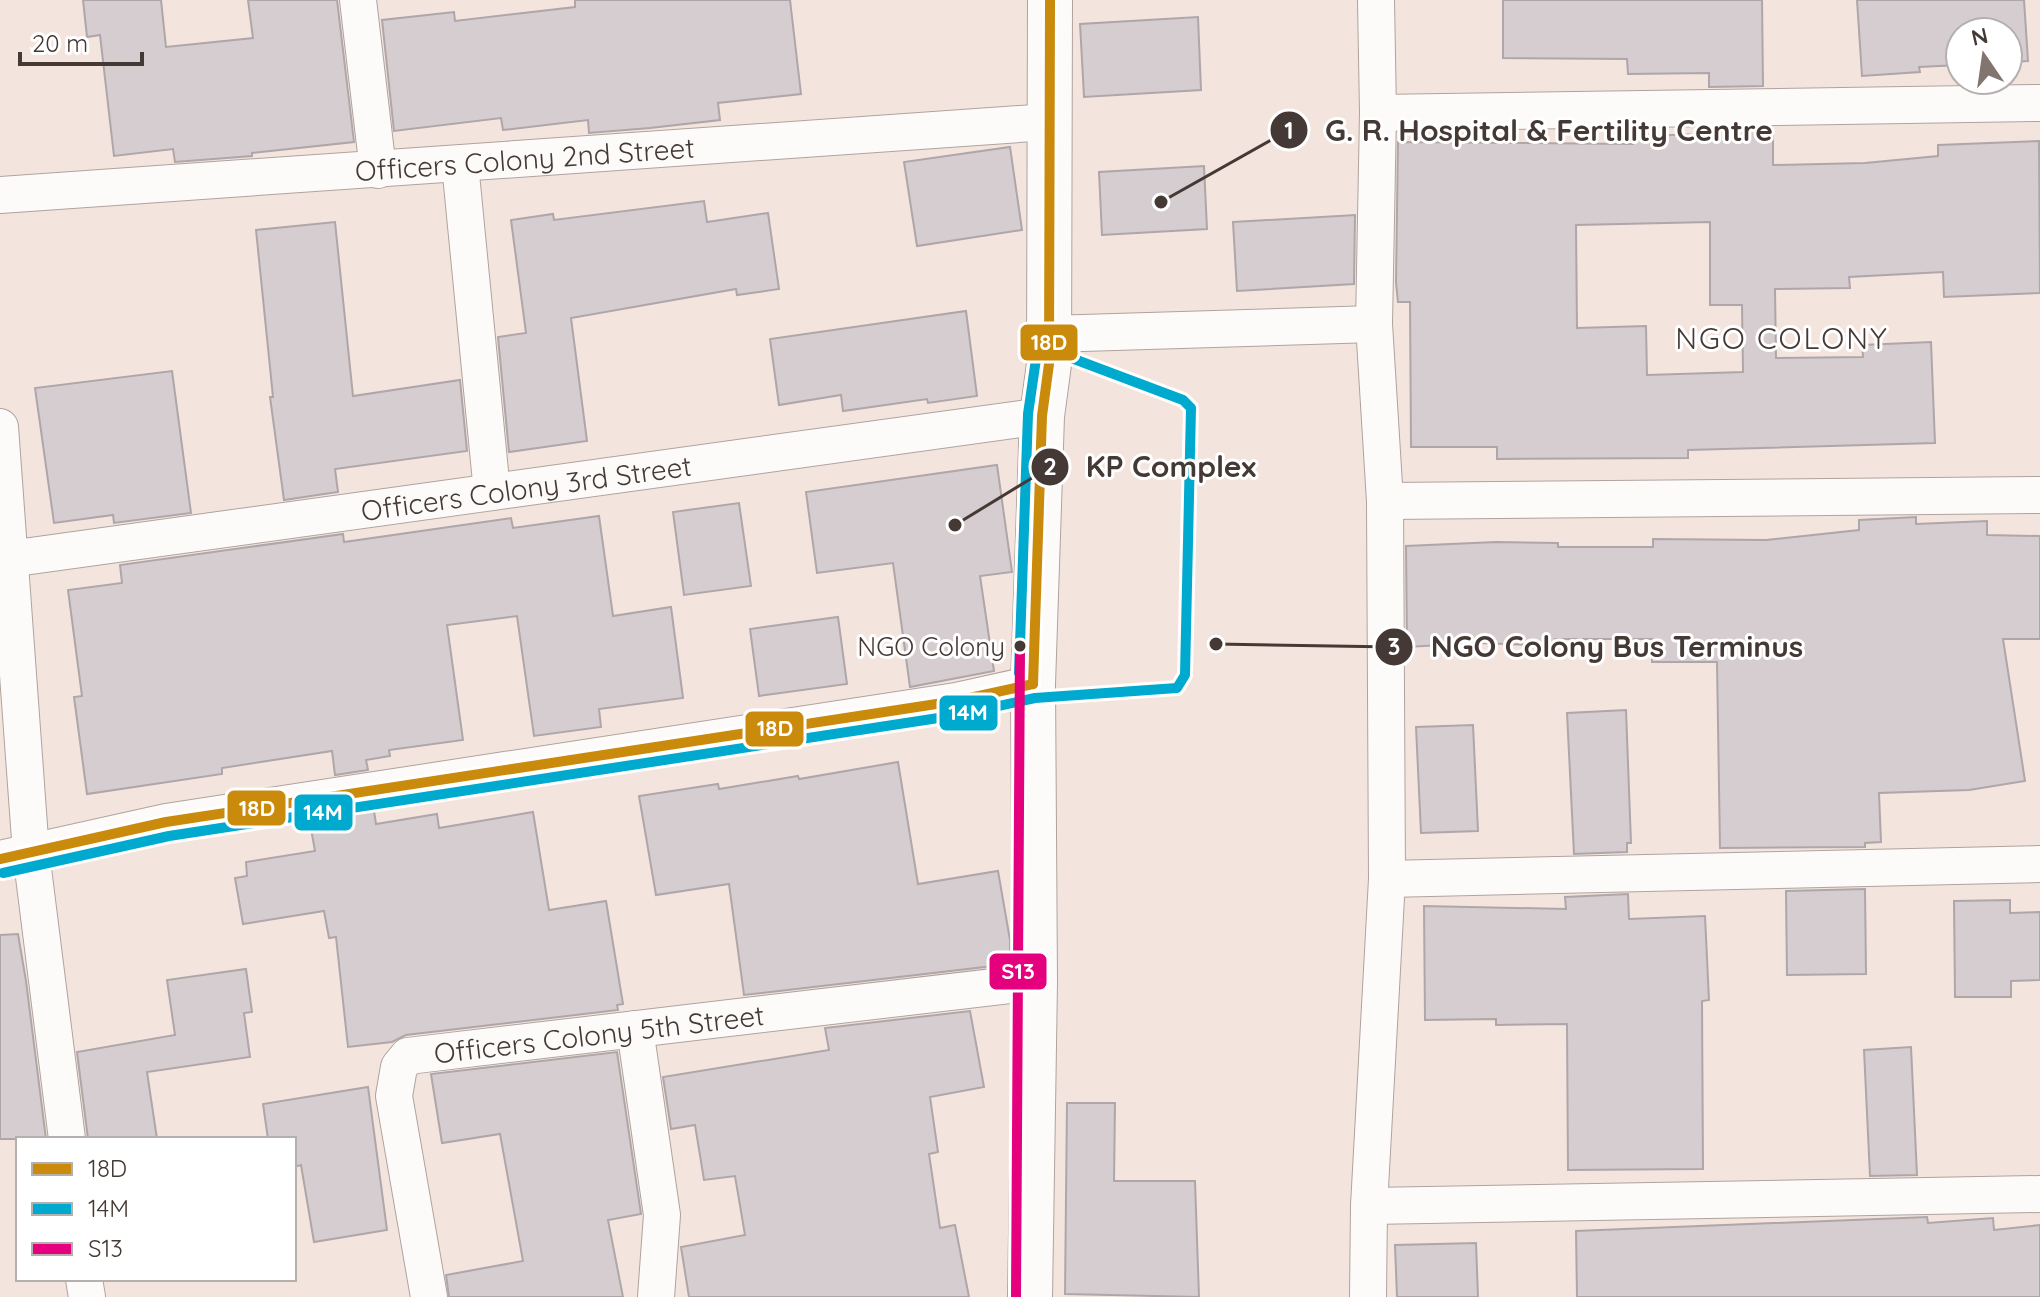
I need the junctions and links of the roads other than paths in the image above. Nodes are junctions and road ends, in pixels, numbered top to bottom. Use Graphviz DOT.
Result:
graph roads {
  1 [pos="358,0"];
  2 [pos="1050,0"];
  3 [pos="1376,0"];
  4 [pos="2040,103"];
  5 [pos="1378,113"];
  6 [pos="1048,122"];
  7 [pos="460,164"];
  8 [pos="378,170"];
  9 [pos="0,195"];
  10 [pos="1374,324"];
  11 [pos="1049,334"];
  12 [pos="1042,416"];
  13 [pos="0,427"];
  14 [pos="492,492"];
  15 [pos="2040,495"];
  16 [pos="1385,501"];
  17 [pos="9,559"];
  18 [pos="1033,684"];
  19 [pos="15,856"];
  20 [pos="2040,864"];
  21 [pos="1387,879"];
  22 [pos="1035,982"];
  23 [pos="635,1029"];
  24 [pos="67,1137"];
  25 [pos="2040,1194"];
  26 [pos="1369,1206"];
  27 [pos="429,1297"];
  28 [pos="656,1297"];
  29 [pos="1030,1297"];
  30 [pos="1368,1297"];
  1 -- 8 [label="street"];
  2 -- 6 [label="street"];
  3 -- 5 [label="street"];
  4 -- 5 [label="street"];
  5 -- 10 [label="street"];
  6 -- 7 [label="street, Officers Colony 2nd Street"];
  6 -- 11 [label="street"];
  7 -- 8 [label="street, Officers Colony 2nd Street"];
  7 -- 14 [label="street"];
  8 -- 9 [label="street, Officers Colony 2nd Street"];
  10 -- 11 [label="street"];
  10 -- 16 [label="street"];
  11 -- 12 [label="street"];
  12 -- 14 [label="street, Officers Colony 3rd Street"];
  12 -- 18 [label="street"];
  13 -- 17 [label="street"];
  14 -- 17 [label="street, Officers Colony 3rd Street"];
  15 -- 16 [label="street"];
  16 -- 21 [label="street"];
  17 -- 19 [label="street"];
  18 -- 19 [label="street"];
  18 -- 22 [label="street"];
  19 -- 24 [label="street"];
  20 -- 21 [label="street"];
  21 -- 26 [label="street"];
  22 -- 23 [label="street, Officers Colony 5th Street"];
  22 -- 29 [label="street"];
  23 -- 27 [label="street, Officers Colony 5th Street"];
  23 -- 28 [label="street"];
  25 -- 26 [label="street"];
  26 -- 30 [label="street"];
}
